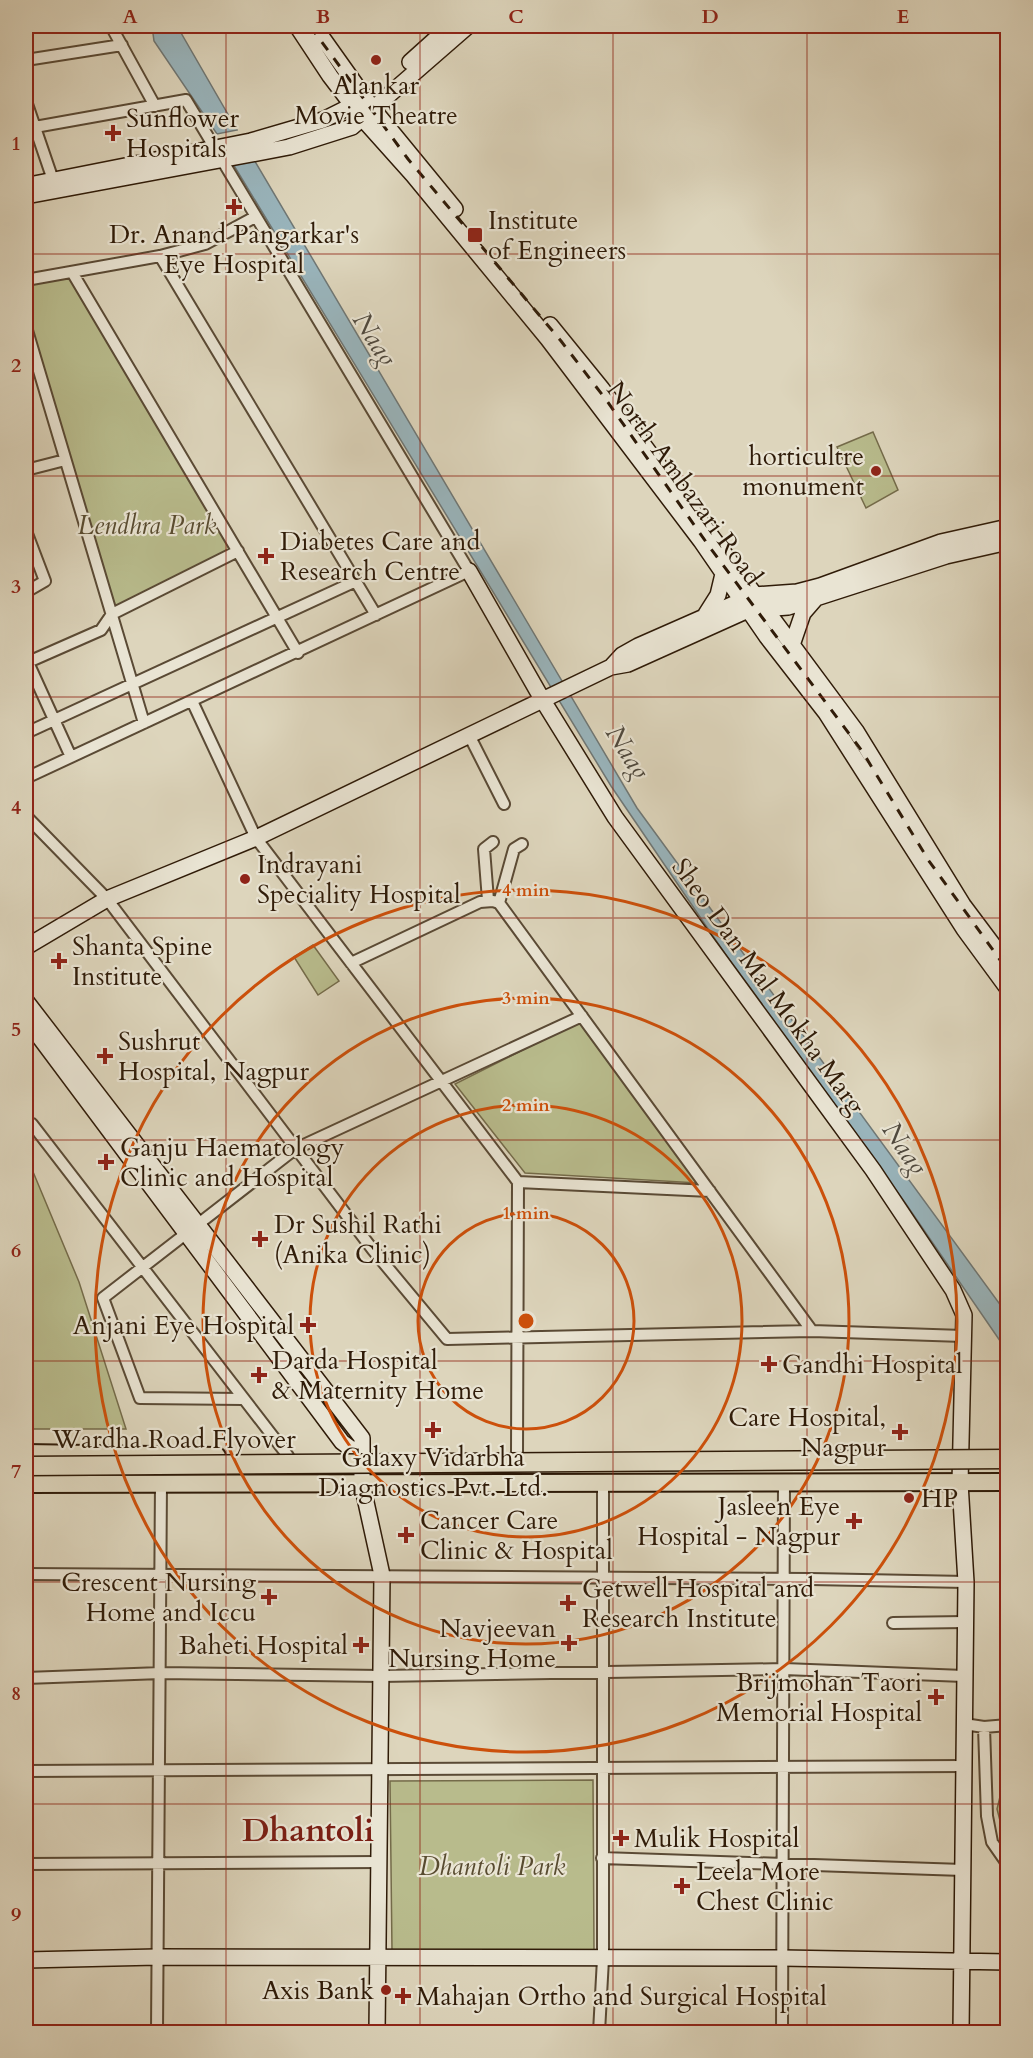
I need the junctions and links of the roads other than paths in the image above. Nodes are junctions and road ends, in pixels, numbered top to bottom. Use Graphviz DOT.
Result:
graph roads {
  1 [pos="111,26"];
  2 [pos="297,26"];
  3 [pos="315,26"];
  4 [pos="450,26"];
  5 [pos="468,26"];
  6 [pos="122,45"];
  7 [pos="26,60"];
  8 [pos="26,85"];
  9 [pos="26,101"];
  10 [pos="155,106"];
  11 [pos="364,108"];
  12 [pos="35,127"];
  13 [pos="217,155"];
  14 [pos="54,180"];
  15 [pos="26,186"];
  16 [pos="26,196"];
  17 [pos="255,218"];
  18 [pos="160,256"];
  19 [pos="72,272"];
  20 [pos="26,280"];
  21 [pos="26,327"];
  22 [pos="66,460"];
  23 [pos="26,470"];
  24 [pos="1008,527"];
  25 [pos="26,531"];
  26 [pos="1008,542"];
  27 [pos="238,551"];
  28 [pos="469,571"];
  29 [pos="723,574"];
  30 [pos="356,581"];
  31 [pos="26,592"];
  32 [pos="816,598"];
  33 [pos="748,602"];
  34 [pos="765,609"];
  35 [pos="112,614"];
  36 [pos="376,615"];
  37 [pos="704,616"];
  38 [pos="278,618"];
  39 [pos="792,645"];
  40 [pos="298,653"];
  41 [pos="26,661"];
  42 [pos="611,667"];
  43 [pos="132,684"];
  44 [pos="542,699"];
  45 [pos="192,701"];
  46 [pos="54,721"];
  47 [pos="144,723"];
  48 [pos="26,733"];
  49 [pos="469,735"];
  50 [pos="71,757"];
  51 [pos="26,778"];
  52 [pos="504,804"];
  53 [pos="26,816"];
  54 [pos="256,838"];
  55 [pos="493,842"];
  56 [pos="522,844"];
  57 [pos="107,899"];
  58 [pos="488,900"];
  59 [pos="499,903"];
  60 [pos="26,947"];
  61 [pos="351,963"];
  62 [pos="1008,965"];
  63 [pos="1008,989"];
  64 [pos="26,1001"];
  65 [pos="582,1016"];
  66 [pos="26,1019"];
  67 [pos="441,1080"];
  68 [pos="32,1124"];
  69 [pos="295,1149"];
  70 [pos="518,1182"];
  71 [pos="710,1191"];
  72 [pos="192,1228"];
  73 [pos="141,1267"];
  74 [pos="812,1331"];
  75 [pos="963,1336"];
  76 [pos="516,1338"];
  77 [pos="243,1399"];
  78 [pos="1008,1451"];
  79 [pos="961,1452"];
  80 [pos="26,1454"];
  81 [pos="517,1455"];
  82 [pos="288,1456"];
  83 [pos="361,1456"];
  84 [pos="1008,1459"];
  85 [pos="26,1466"];
  86 [pos="1008,1469"];
  87 [pos="26,1474"];
  88 [pos="784,1481"];
  89 [pos="1008,1482"];
  90 [pos="161,1483"];
  91 [pos="603,1483"];
  92 [pos="960,1483"];
  93 [pos="26,1484"];
  94 [pos="363,1484"];
  95 [pos="161,1573"];
  96 [pos="26,1574"];
  97 [pos="382,1575"];
  98 [pos="784,1578"];
  99 [pos="603,1579"];
  100 [pos="966,1582"];
  101 [pos="965,1622"];
  102 [pos="893,1623"];
  103 [pos="784,1668"];
  104 [pos="161,1672"];
  105 [pos="603,1673"];
  106 [pos="381,1676"];
  107 [pos="964,1676"];
  108 [pos="26,1678"];
  109 [pos="964,1724"];
  110 [pos="1008,1725"];
  111 [pos="984,1727"];
  112 [pos="964,1766"];
  113 [pos="602,1768"];
  114 [pos="783,1769"];
  115 [pos="26,1771"];
  116 [pos="159,1771"];
  117 [pos="379,1771"];
  118 [pos="602,1858"];
  119 [pos="379,1862"];
  120 [pos="26,1864"];
  121 [pos="158,1864"];
  122 [pos="783,1864"];
  123 [pos="1008,1865"];
  124 [pos="963,1870"];
  125 [pos="157,1957"];
  126 [pos="782,1958"];
  127 [pos="379,1959"];
  128 [pos="603,1959"];
  129 [pos="26,1960"];
  130 [pos="963,1961"];
  131 [pos="1008,1962"];
  132 [pos="157,2032"];
  133 [pos="377,2032"];
  134 [pos="599,2032"];
  135 [pos="782,2032"];
  136 [pos="961,2032"];
  1 -- 6 [label="street"];
  2 -- 11 [label="street, North Ambazari Road"];
  3 -- 11 [label="street, North Ambazari Road"];
  4 -- 11 [label="street"];
  5 -- 11 [label="street"];
  6 -- 7 [label="street"];
  6 -- 10 [label="street"];
  8 -- 9 [label="street"];
  9 -- 12 [label="street"];
  10 -- 12 [label="street"];
  10 -- 13 [label="street"];
  11 -- 13 [label="street"];
  11 -- 29 [label="street, North Ambazari Road"];
  11 -- 33 [label="street, North Ambazari Road"];
  12 -- 14 [label="street"];
  13 -- 14 [label="street"];
  13 -- 16 [label="street"];
  13 -- 17 [label="street"];
  14 -- 15 [label="street"];
  17 -- 18 [label="street"];
  17 -- 28 [label="street"];
  18 -- 19 [label="street"];
  18 -- 30 [label="street"];
  19 -- 20 [label="street"];
  19 -- 27 [label="street"];
  21 -- 22 [label="street"];
  22 -- 23 [label="street"];
  22 -- 35 [label="street"];
  24 -- 33 [label="street"];
  25 -- 31 [label="street"];
  26 -- 32 [label="street"];
  27 -- 35 [label="street"];
  27 -- 38 [label="street"];
  28 -- 36 [label="street"];
  28 -- 44 [label="street, Sheo Dan Mal Mokha Marg"];
  29 -- 33 [label="street, North Ambazari Road"];
  29 -- 37 [label="street"];
  30 -- 36 [label="street"];
  30 -- 38 [label="street"];
  32 -- 34 [label="street"];
  32 -- 39 [label="street"];
  33 -- 34 [label="street"];
  33 -- 37 [label="street"];
  33 -- 42 [label="street"];
  33 -- 63 [label="street, North Ambazari Road"];
  34 -- 39 [label="street, North Ambazari Road"];
  35 -- 41 [label="street"];
  35 -- 43 [label="street"];
  36 -- 40 [label="street"];
  37 -- 42 [label="street"];
  38 -- 40 [label="street"];
  38 -- 43 [label="street"];
  39 -- 62 [label="street, North Ambazari Road"];
  40 -- 45 [label="street"];
  41 -- 46 [label="street"];
  42 -- 44 [label="street"];
  43 -- 46 [label="street"];
  43 -- 47 [label="street"];
  44 -- 49 [label="street"];
  44 -- 75 [label="street, Sheo Dan Mal Mokha Marg"];
  45 -- 47 [label="street"];
  45 -- 54 [label="street"];
  46 -- 48 [label="street"];
  46 -- 50 [label="street"];
  47 -- 50 [label="street"];
  49 -- 52 [label="street"];
  49 -- 54 [label="street"];
  50 -- 51 [label="street"];
  53 -- 57 [label="street"];
  54 -- 57 [label="street"];
  54 -- 61 [label="street"];
  55 -- 58 [label="street"];
  56 -- 59 [label="street"];
  57 -- 60 [label="street"];
  57 -- 69 [label="street"];
  58 -- 59 [label="street"];
  58 -- 61 [label="street"];
  59 -- 65 [label="street"];
  61 -- 67 [label="street"];
  64 -- 72 [label="street"];
  65 -- 67 [label="street"];
  65 -- 71 [label="street"];
  66 -- 72 [label="street"];
  67 -- 69 [label="street"];
  67 -- 70 [label="street"];
  68 -- 73 [label="street"];
  69 -- 72 [label="street"];
  69 -- 76 [label="street"];
  70 -- 71 [label="street"];
  70 -- 76 [label="street"];
  71 -- 74 [label="street"];
  72 -- 73 [label="street"];
  72 -- 83 [label="street"];
  73 -- 77 [label="street"];
  73 -- 77 [label="street"];
  74 -- 75 [label="street"];
  74 -- 76 [label="street"];
  75 -- 79 [label="street, Sheo Dan Mal Mokha Marg"];
  76 -- 81 [label="street"];
  77 -- 82 [label="street"];
  78 -- 79 [label="main road"];
  79 -- 81 [label="main road"];
  79 -- 92 [label="street, Sheo Dan Mal Mokha Marg"];
  80 -- 82 [label="main road"];
  81 -- 83 [label="main road"];
  82 -- 83 [label="main road"];
  83 -- 94 [label="street"];
  84 -- 85 [label="highway, Wardha Road Flyover, bridge"];
  86 -- 87 [label="highway, Wardha Road Flyover"];
  88 -- 91 [label="main road"];
  88 -- 92 [label="main road"];
  88 -- 98 [label="street"];
  89 -- 92 [label="main road"];
  90 -- 93 [label="main road"];
  90 -- 94 [label="main road"];
  90 -- 95 [label="street"];
  91 -- 94 [label="main road"];
  91 -- 99 [label="street"];
  92 -- 100 [label="street, Sheo Dan Mal Mokha Marg"];
  94 -- 97 [label="street"];
  95 -- 96 [label="street"];
  95 -- 97 [label="street"];
  95 -- 104 [label="street"];
  97 -- 99 [label="street"];
  97 -- 106 [label="street"];
  98 -- 99 [label="street"];
  98 -- 100 [label="street"];
  98 -- 103 [label="street"];
  99 -- 105 [label="street"];
  100 -- 101 [label="street, Sheo Dan Mal Mokha Marg"];
  101 -- 102 [label="street"];
  101 -- 107 [label="street, Sheo Dan Mal Mokha Marg"];
  103 -- 105 [label="street"];
  103 -- 107 [label="street"];
  103 -- 114 [label="street"];
  104 -- 106 [label="street"];
  104 -- 108 [label="street"];
  104 -- 116 [label="street"];
  105 -- 106 [label="street"];
  105 -- 113 [label="street"];
  106 -- 117 [label="street"];
  107 -- 109 [label="street, Sheo Dan Mal Mokha Marg"];
  109 -- 111 [label="street"];
  109 -- 112 [label="street, Sheo Dan Mal Mokha Marg"];
  110 -- 111 [label="street"];
  111 -- 123 [label="street"];
  112 -- 114 [label="street"];
  112 -- 124 [label="street, Sheo Dan Mal Mokha Marg"];
  113 -- 114 [label="street"];
  113 -- 117 [label="street"];
  113 -- 118 [label="street"];
  114 -- 122 [label="street"];
  115 -- 116 [label="street"];
  116 -- 117 [label="street"];
  116 -- 121 [label="street"];
  117 -- 119 [label="street"];
  118 -- 122 [label="street"];
  118 -- 128 [label="street"];
  119 -- 121 [label="street"];
  119 -- 127 [label="street"];
  120 -- 121 [label="street"];
  121 -- 125 [label="street"];
  122 -- 124 [label="street"];
  122 -- 126 [label="street"];
  124 -- 130 [label="street, Sheo Dan Mal Mokha Marg"];
  125 -- 127 [label="street"];
  125 -- 129 [label="street"];
  125 -- 132 [label="street"];
  126 -- 128 [label="street"];
  126 -- 130 [label="street"];
  126 -- 135 [label="street"];
  127 -- 128 [label="street"];
  127 -- 133 [label="street"];
  128 -- 134 [label="street"];
  130 -- 131 [label="street"];
  130 -- 136 [label="street, Sheo Dan Mal Mokha Marg"];
}
